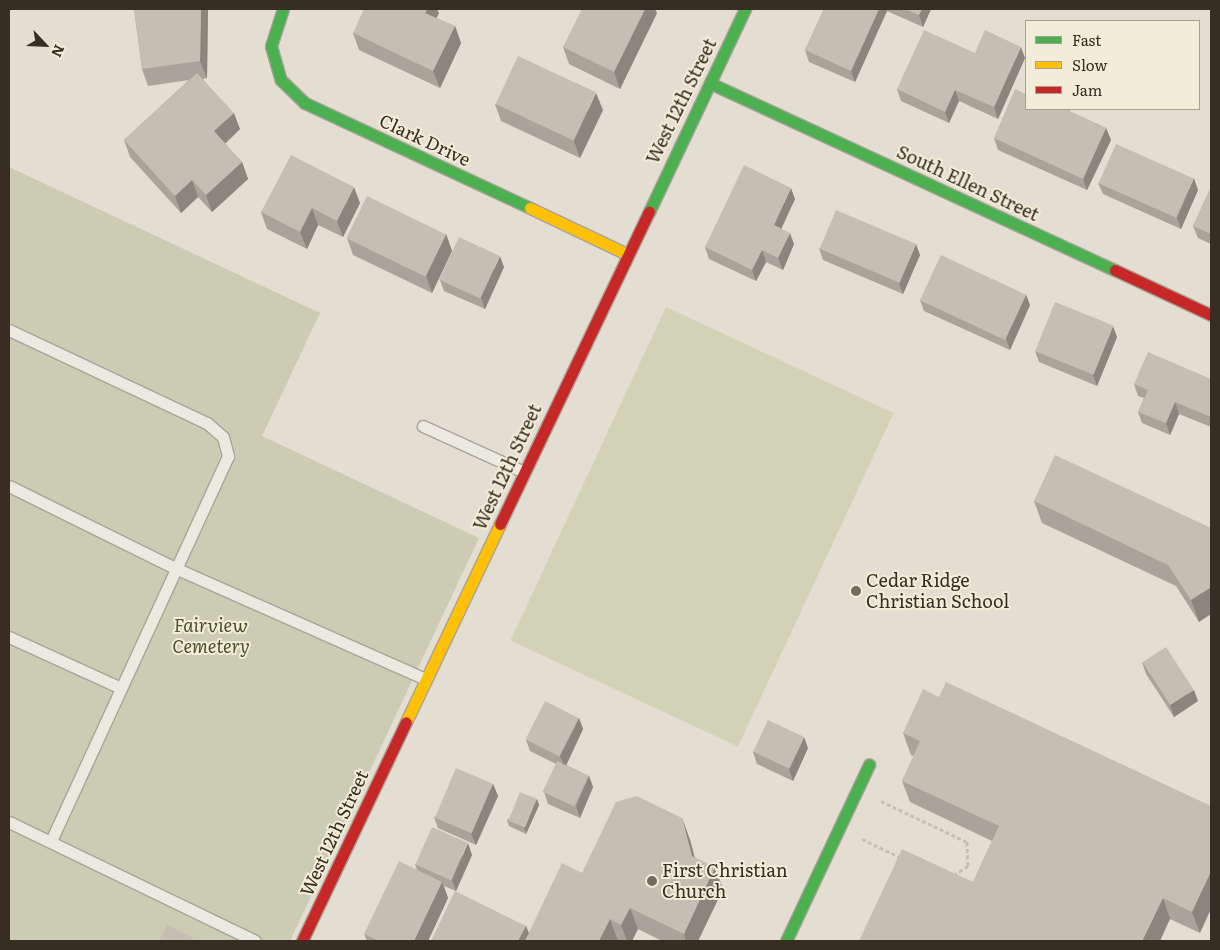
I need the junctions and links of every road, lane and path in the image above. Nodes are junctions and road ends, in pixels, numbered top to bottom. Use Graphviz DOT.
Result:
graph roads {
  1 [pos="283,9"];
  2 [pos="745,9"];
  3 [pos="710,83"];
  4 [pos="627,254"];
  5 [pos="1211,315"];
  6 [pos="9,330"];
  7 [pos="423,426"];
  8 [pos="524,472"];
  9 [pos="9,486"];
  10 [pos="175,568"];
  11 [pos="9,638"];
  12 [pos="426,679"];
  13 [pos="120,688"];
  14 [pos="869,765"];
  15 [pos="880,801"];
  16 [pos="9,822"];
  17 [pos="862,839"];
  18 [pos="51,841"];
  19 [pos="905,859"];
  20 [pos="948,879"];
  21 [pos="255,941"];
  22 [pos="302,941"];
  23 [pos="786,941"];
  1 -- 4 [label="street, Clark Drive"];
  2 -- 3 [label="street, West 12th Street"];
  3 -- 4 [label="street, West 12th Street"];
  3 -- 5 [label="street, South Ellen Street"];
  4 -- 8 [label="street, West 12th Street"];
  6 -- 10 [label="lane"];
  7 -- 8 [label="lane"];
  8 -- 12 [label="street, West 12th Street"];
  9 -- 10 [label="lane"];
  10 -- 12 [label="lane"];
  10 -- 13 [label="lane"];
  11 -- 13 [label="lane"];
  12 -- 22 [label="street, West 12th Street"];
  13 -- 18 [label="lane"];
  14 -- 23 [label="street"];
  15 -- 20 [label="path"];
  16 -- 18 [label="lane"];
  17 -- 19 [label="path"];
  18 -- 21 [label="lane"];
}
